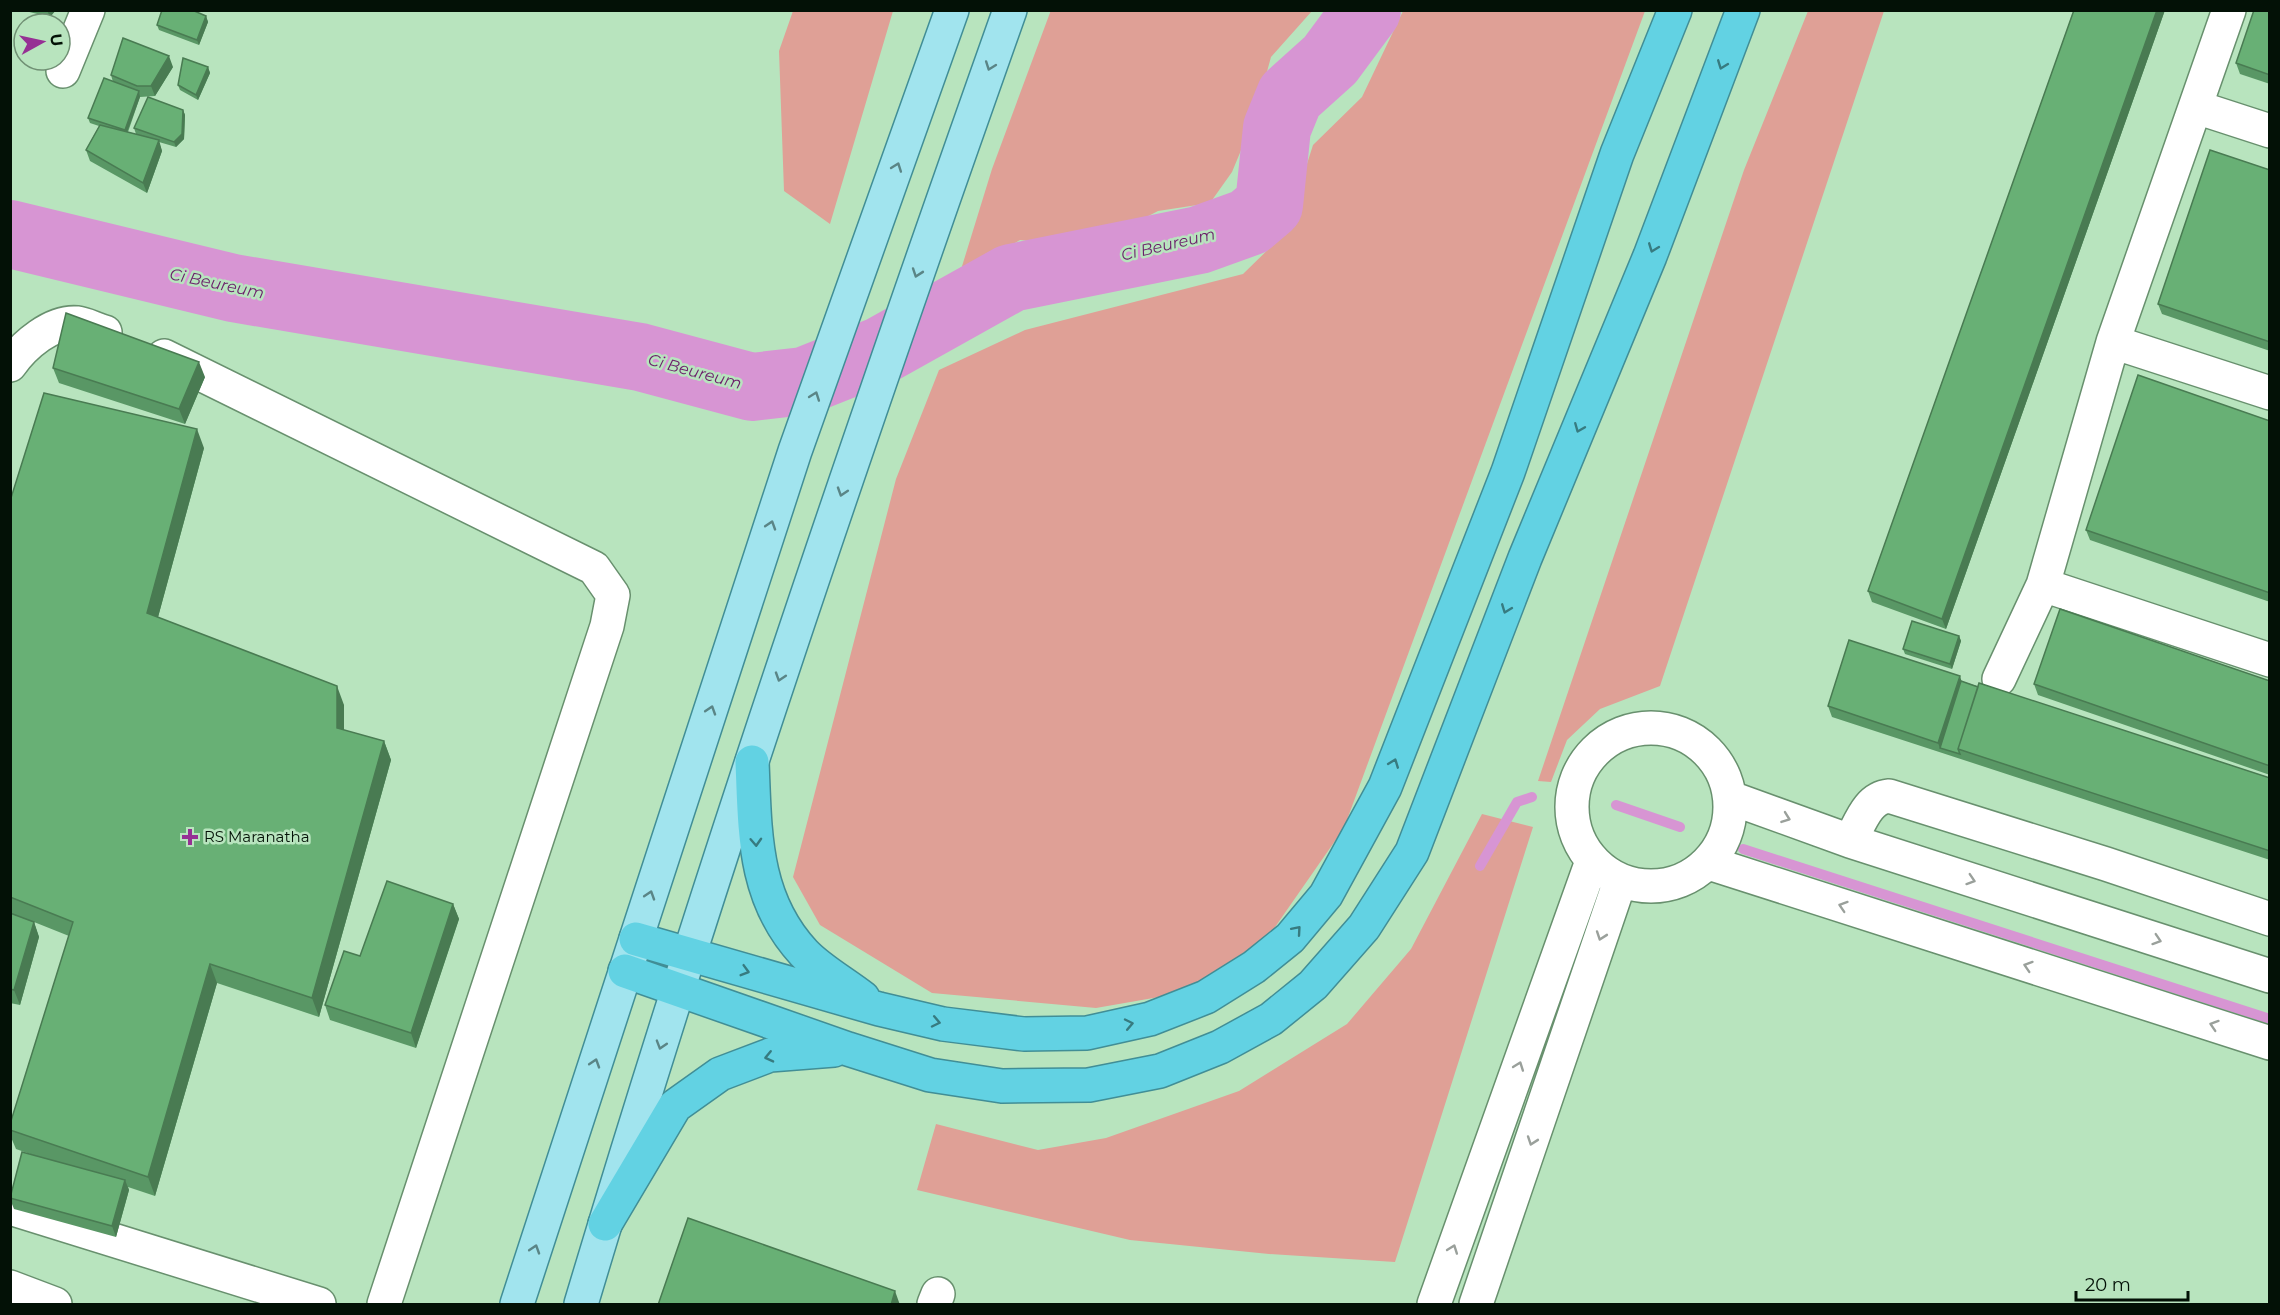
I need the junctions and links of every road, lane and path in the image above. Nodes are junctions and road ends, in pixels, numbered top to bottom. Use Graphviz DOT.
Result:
graph roads {
  1 [pos="88,10"];
  2 [pos="952,10"];
  3 [pos="1010,10"];
  4 [pos="1675,10"];
  5 [pos="1743,10"];
  6 [pos="2229,10"];
  7 [pos="72,49"];
  8 [pos="2196,107"];
  9 [pos="2270,131"];
  10 [pos="2113,342"];
  11 [pos="10,365"];
  12 [pos="2270,393"];
  13 [pos="2043,585"];
  14 [pos="2270,660"];
  15 [pos="1999,679"];
  16 [pos="752,762"];
  17 [pos="1731,798"];
  18 [pos="1850,841"];
  19 [pos="1592,861"];
  20 [pos="1709,863"];
  21 [pos="1620,881"];
  22 [pos="2270,919"];
  23 [pos="636,939"];
  24 [pos="689,955"];
  25 [pos="625,971"];
  26 [pos="2270,976"];
  27 [pos="678,990"];
  28 [pos="879,1010"];
  29 [pos="2270,1043"];
  30 [pos="848,1049"];
  31 [pos="10,1208"];
  32 [pos="605,1224"];
  33 [pos="10,1287"];
  34 [pos="55,1305"];
  35 [pos="319,1305"];
  36 [pos="384,1305"];
  37 [pos="517,1305"];
  38 [pos="581,1305"];
  39 [pos="1434,1305"];
  40 [pos="1476,1305"];
  1 -- 7 [label="street"];
  23 -- 2 [label="main road, one-way"];
  3 -- 16 [label="main road, one-way"];
  28 -- 4 [label="highway, one-way"];
  5 -- 30 [label="highway, one-way"];
  6 -- 8 [label="street"];
  8 -- 9 [label="street"];
  8 -- 10 [label="street"];
  10 -- 12 [label="street"];
  10 -- 13 [label="street"];
  11 -- 36 [label="street"];
  13 -- 14 [label="street"];
  13 -- 15 [label="street"];
  16 -- 24 [label="main road"];
  16 -- 28 [label="highway, one-way"];
  17 -- 18 [label="street, one-way"];
  17 -- 19 [label="street"];
  17 -- 20 [label="street"];
  18 -- 22 [label="street"];
  18 -- 26 [label="street, one-way"];
  19 -- 21 [label="street"];
  39 -- 19 [label="street, one-way"];
  20 -- 21 [label="street"];
  29 -- 20 [label="street, one-way"];
  21 -- 40 [label="street, one-way"];
  23 -- 24 [label="highway"];
  23 -- 25 [label="main road"];
  24 -- 27 [label="main road"];
  24 -- 28 [label="highway, one-way"];
  25 -- 27 [label="highway"];
  37 -- 25 [label="main road, one-way"];
  27 -- 30 [label="highway"];
  27 -- 32 [label="main road, one-way"];
  30 -- 32 [label="highway, one-way"];
  31 -- 35 [label="street"];
  32 -- 38 [label="main road"];
  33 -- 34 [label="street"];
}
